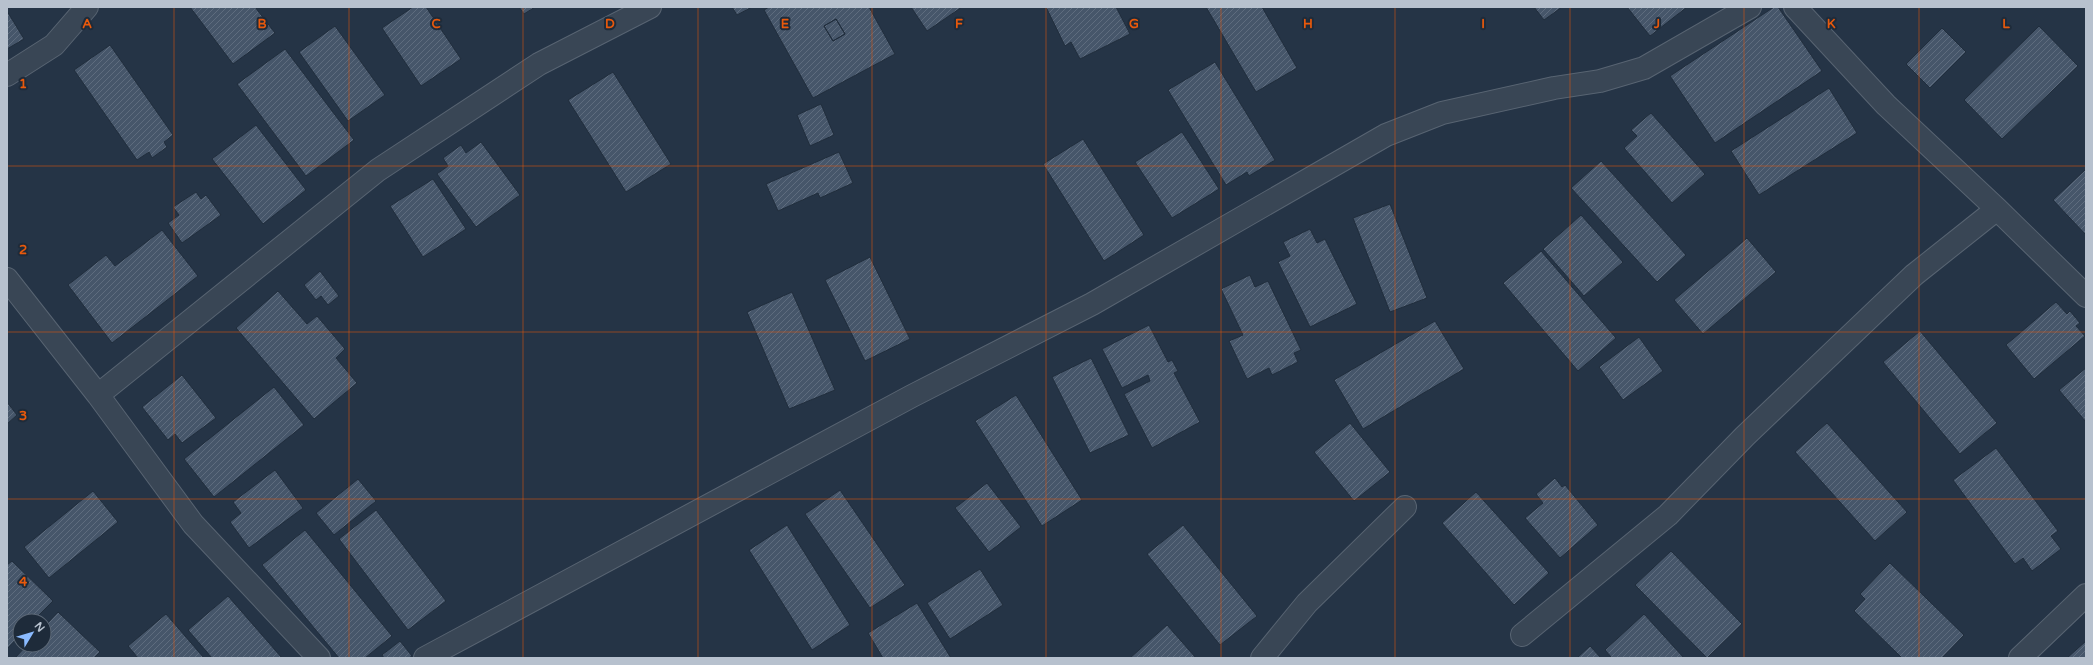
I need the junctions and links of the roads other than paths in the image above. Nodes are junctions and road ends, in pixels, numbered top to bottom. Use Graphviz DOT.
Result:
graph roads {
  1 [pos="87,7"];
  2 [pos="650,7"];
  3 [pos="1750,7"];
  4 [pos="1795,7"];
  5 [pos="7,75"];
  6 [pos="1997,209"];
  7 [pos="7,279"];
  8 [pos="2086,296"];
  9 [pos="98,395"];
  10 [pos="1405,507"];
  11 [pos="2086,595"];
  12 [pos="1522,636"];
  13 [pos="319,658"];
  14 [pos="425,658"];
  15 [pos="1262,658"];
  16 [pos="2020,658"];
  1 -- 5 [label="street"];
  2 -- 9 [label="street"];
  3 -- 14 [label="street"];
  4 -- 6 [label="street"];
  6 -- 8 [label="street"];
  6 -- 12 [label="street"];
  7 -- 9 [label="street"];
  9 -- 13 [label="street"];
  10 -- 15 [label="street"];
  11 -- 16 [label="street"];
}
